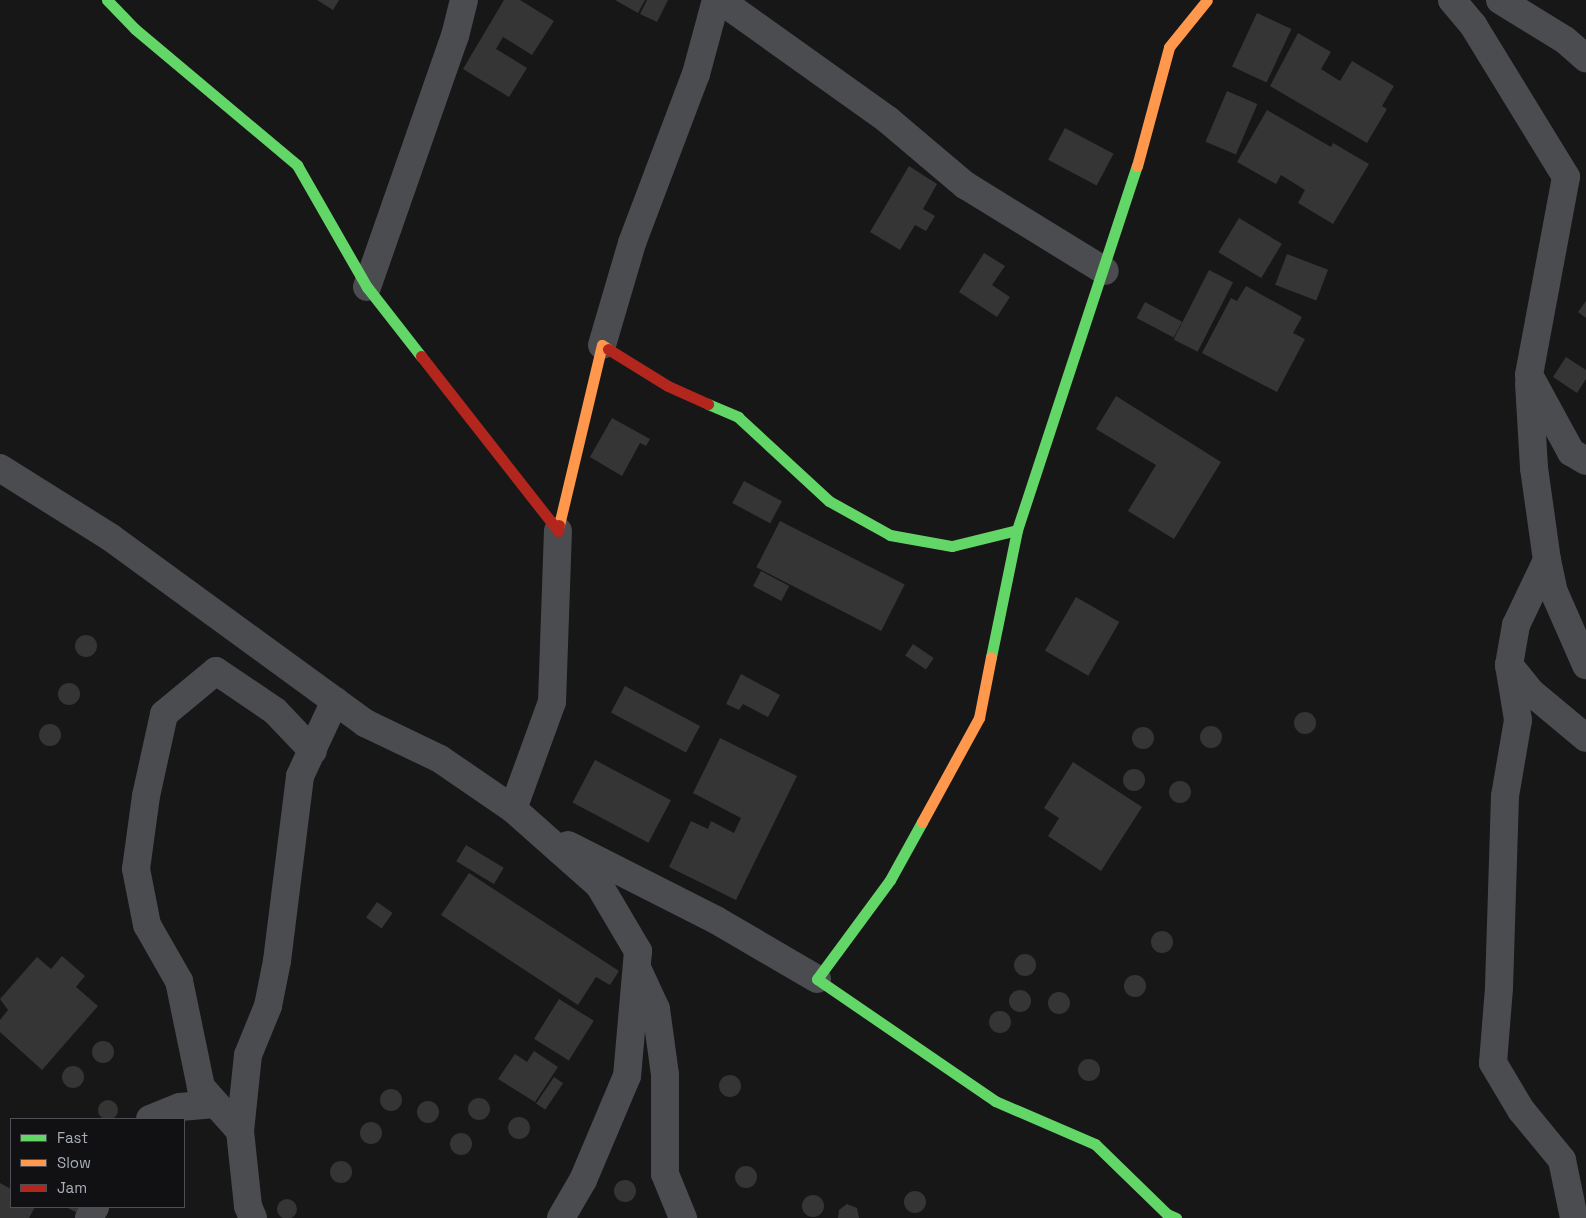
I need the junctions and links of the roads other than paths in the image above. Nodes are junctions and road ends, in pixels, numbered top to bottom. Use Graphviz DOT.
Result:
graph roads {
  1 [pos="107,0"];
  2 [pos="464,0"];
  3 [pos="716,0"];
  4 [pos="720,0"];
  5 [pos="1207,0"];
  6 [pos="1452,0"];
  7 [pos="1500,0"];
  8 [pos="1586,58"];
  9 [pos="1105,271"];
  10 [pos="367,287"];
  11 [pos="602,345"];
  12 [pos="1529,375"];
  13 [pos="1586,461"];
  14 [pos="0,468"];
  15 [pos="1017,530"];
  16 [pos="558,531"];
  17 [pos="1547,560"];
  18 [pos="1509,665"];
  19 [pos="1586,666"];
  20 [pos="335,701"];
  21 [pos="1586,738"];
  22 [pos="313,751"];
  23 [pos="522,817"];
  24 [pos="636,968"];
  25 [pos="817,979"];
  26 [pos="215,1104"];
  27 [pos="152,1118"];
  28 [pos="240,1131"];
  29 [pos="253,1218"];
  30 [pos="561,1218"];
  31 [pos="683,1218"];
  32 [pos="1176,1218"];
  33 [pos="1574,1218"];
  1 -- 10 [label="street"];
  2 -- 10 [label="street"];
  3 -- 11 [label="street"];
  4 -- 9 [label="street"];
  5 -- 9 [label="street"];
  6 -- 12 [label="street"];
  7 -- 8 [label="street"];
  9 -- 15 [label="street"];
  10 -- 16 [label="street"];
  11 -- 15 [label="street"];
  11 -- 16 [label="street"];
  12 -- 13 [label="street"];
  12 -- 17 [label="street"];
  14 -- 20 [label="street"];
  15 -- 25 [label="street"];
  16 -- 23 [label="street"];
  17 -- 18 [label="street"];
  17 -- 19 [label="street"];
  18 -- 21 [label="street"];
  18 -- 33 [label="street"];
  20 -- 22 [label="street"];
  20 -- 23 [label="street"];
  22 -- 26 [label="street"];
  22 -- 28 [label="street"];
  23 -- 24 [label="street"];
  23 -- 25 [label="street"];
  24 -- 30 [label="street"];
  24 -- 31 [label="street"];
  25 -- 32 [label="street"];
  26 -- 27 [label="street"];
  26 -- 28 [label="street"];
  28 -- 29 [label="street"];
}
